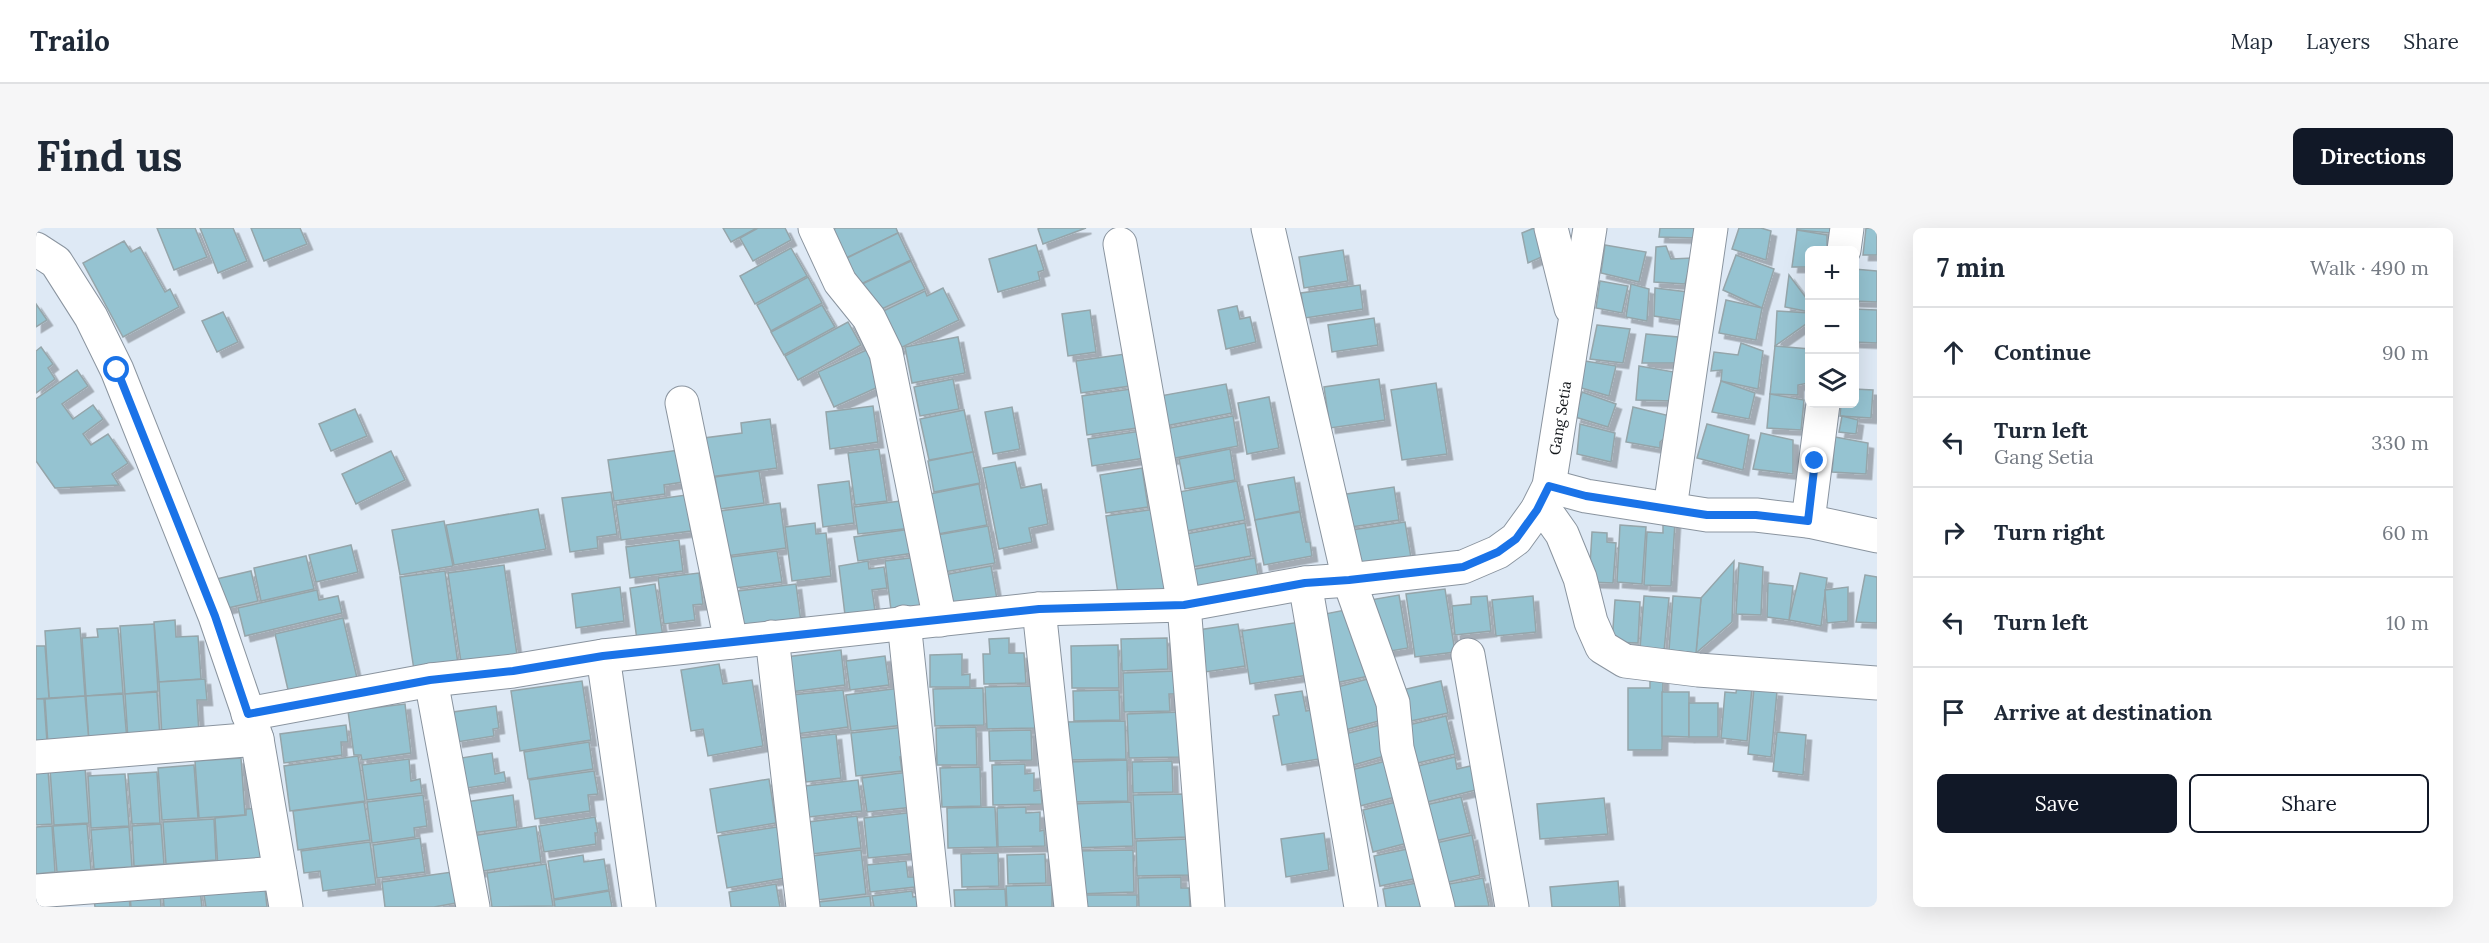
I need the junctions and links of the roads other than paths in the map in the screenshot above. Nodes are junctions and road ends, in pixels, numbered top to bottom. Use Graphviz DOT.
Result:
graph roads {
  1 [pos="815,228"];
  2 [pos="1268,228"];
  3 [pos="1551,228"];
  4 [pos="1590,228"];
  5 [pos="1711,228"];
  6 [pos="1847,228"];
  7 [pos="1120,244"];
  8 [pos="1845,246"];
  9 [pos="36,249"];
  10 [pos="1575,324"];
  11 [pos="681,403"];
  12 [pos="1822,408"];
  13 [pos="1543,498"];
  14 [pos="1670,508"];
  15 [pos="1808,521"];
  16 [pos="1877,536"];
  17 [pos="1349,580"];
  18 [pos="1305,583"];
  19 [pos="1184,605"];
  20 [pos="1039,609"];
  21 [pos="940,620"];
  22 [pos="904,622"];
  23 [pos="772,637"];
  24 [pos="731,642"];
  25 [pos="1468,655"];
  26 [pos="603,656"];
  27 [pos="430,680"];
  28 [pos="1877,682"];
  29 [pos="253,727"];
  30 [pos="36,757"];
  31 [pos="280,873"];
  32 [pos="36,891"];
  33 [pos="286,907"];
  34 [pos="473,907"];
  35 [pos="639,907"];
  36 [pos="803,907"];
  37 [pos="934,907"];
  38 [pos="1071,907"];
  39 [pos="1208,907"];
  40 [pos="1361,907"];
  41 [pos="1438,907"];
  42 [pos="1512,907"];
  1 -- 21 [label="street"];
  2 -- 17 [label="street"];
  3 -- 10 [label="street"];
  4 -- 10 [label="street, Gang Setia"];
  5 -- 14 [label="street"];
  6 -- 8 [label="street"];
  7 -- 19 [label="street"];
  9 -- 29 [label="street"];
  10 -- 13 [label="street, Gang Setia"];
  11 -- 24 [label="street"];
  12 -- 15 [label="street"];
  13 -- 14 [label="street"];
  13 -- 17 [label="street, Gang Setia"];
  13 -- 28 [label="street"];
  14 -- 15 [label="street"];
  15 -- 16 [label="street"];
  17 -- 18 [label="street, Gang Setia"];
  17 -- 41 [label="street"];
  18 -- 19 [label="street, Gang Setia"];
  18 -- 40 [label="street"];
  19 -- 20 [label="street, Gang Setia"];
  19 -- 39 [label="street"];
  20 -- 21 [label="street, Gang Setia"];
  20 -- 38 [label="street"];
  21 -- 22 [label="street, Gang Setia"];
  22 -- 23 [label="street, Gang Setia"];
  22 -- 37 [label="street"];
  23 -- 24 [label="street, Gang Setia"];
  23 -- 36 [label="street"];
  24 -- 26 [label="street, Gang Setia"];
  25 -- 42 [label="street"];
  26 -- 27 [label="street, Gang Setia"];
  26 -- 35 [label="street"];
  27 -- 29 [label="street, Gang Setia"];
  27 -- 34 [label="street"];
  29 -- 30 [label="street, Gang Setia"];
  29 -- 31 [label="street"];
  31 -- 32 [label="street"];
  31 -- 33 [label="street"];
}
